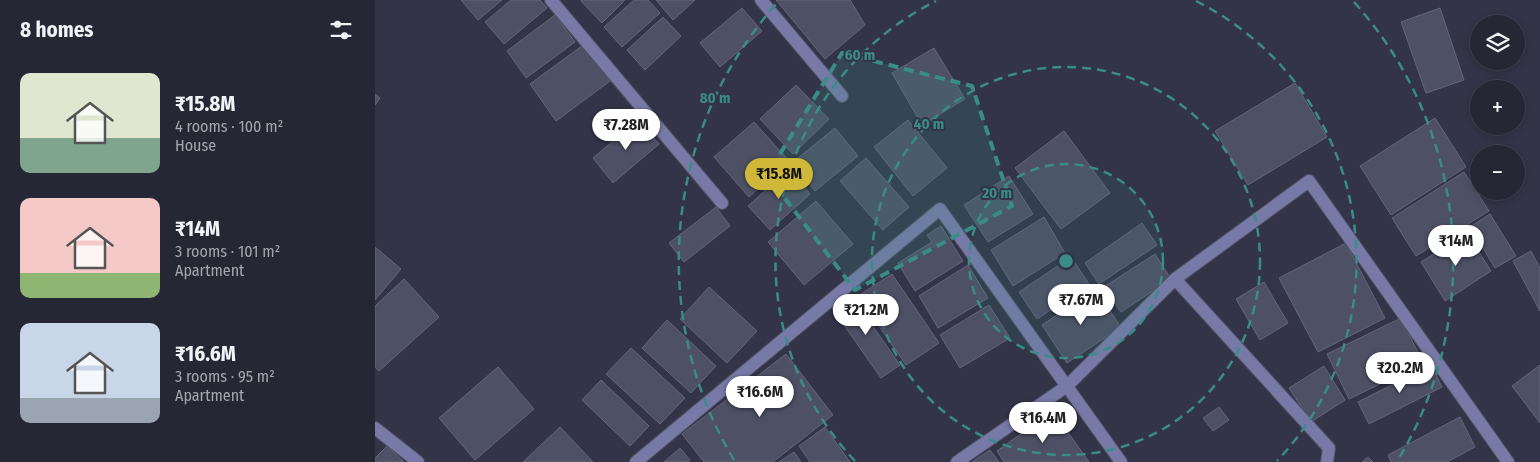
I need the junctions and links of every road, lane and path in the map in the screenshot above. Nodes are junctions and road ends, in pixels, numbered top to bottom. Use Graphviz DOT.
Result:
graph roads {
  1 [pos="551,0"];
  2 [pos="761,0"];
  3 [pos="842,96"];
  4 [pos="722,203"];
  5 [pos="1175,279"];
  6 [pos="1067,386"];
  7 [pos="375,428"];
  8 [pos="418,462"];
  9 [pos="636,462"];
  10 [pos="957,462"];
  11 [pos="1121,462"];
  12 [pos="1327,462"];
  13 [pos="1508,462"];
  1 -- 4 [label="street"];
  2 -- 3 [label="street"];
  5 -- 6 [label="street"];
  5 -- 12 [label="street"];
  5 -- 13 [label="street"];
  6 -- 9 [label="street"];
  6 -- 10 [label="street"];
  6 -- 11 [label="street"];
  7 -- 8 [label="street"];
}
